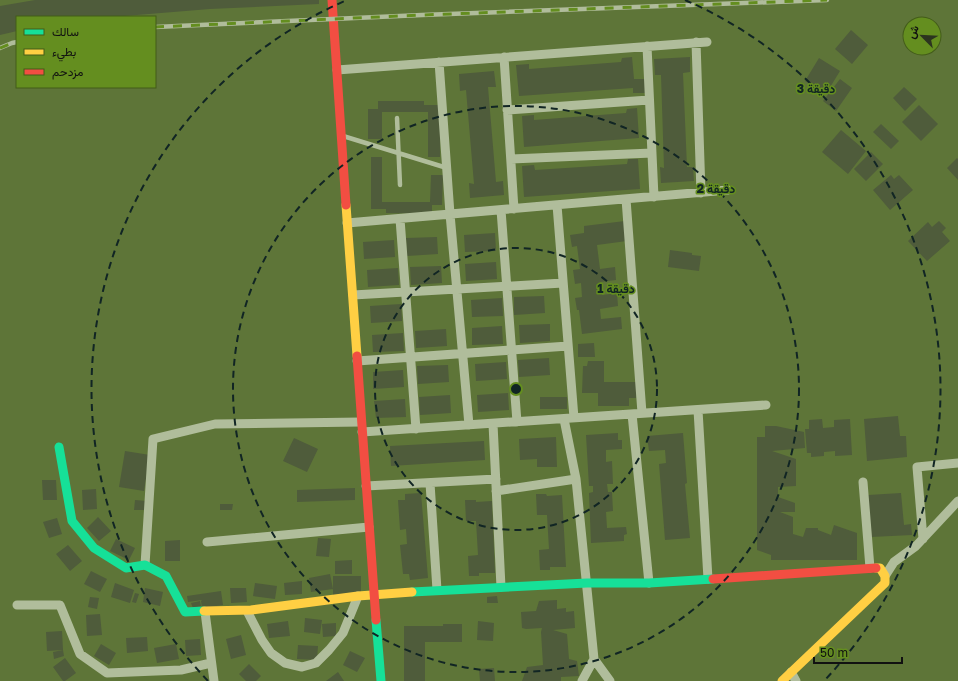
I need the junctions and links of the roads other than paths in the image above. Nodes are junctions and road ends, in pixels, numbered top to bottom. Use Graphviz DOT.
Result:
graph roads {
  1 [pos="332,0"];
  2 [pos="696,42"];
  3 [pos="707,42"];
  4 [pos="646,46"];
  5 [pos="504,57"];
  6 [pos="439,62"];
  7 [pos="337,70"];
  8 [pos="649,100"];
  9 [pos="507,110"];
  10 [pos="397,118"];
  11 [pos="341,136"];
  12 [pos="399,153"];
  13 [pos="652,153"];
  14 [pos="511,159"];
  15 [pos="447,168"];
  16 [pos="400,185"];
  17 [pos="728,190"];
  18 [pos="701,193"];
  19 [pos="654,197"];
  20 [pos="626,199"];
  21 [pos="558,205"];
  22 [pos="514,209"];
  23 [pos="501,210"];
  24 [pos="450,214"];
  25 [pos="400,219"];
  26 [pos="348,223"];
  27 [pos="563,283"];
  28 [pos="506,286"];
  29 [pos="457,289"];
  30 [pos="406,292"];
  31 [pos="353,295"];
  32 [pos="568,346"];
  33 [pos="512,350"];
  34 [pos="463,354"];
  35 [pos="410,357"];
  36 [pos="357,361"];
  37 [pos="766,405"];
  38 [pos="698,410"];
  39 [pos="642,413"];
  40 [pos="632,414"];
  41 [pos="569,418"];
  42 [pos="361,422"];
  43 [pos="517,422"];
  44 [pos="493,424"];
  45 [pos="469,425"];
  46 [pos="416,429"];
  47 [pos="362,432"];
  48 [pos="58,447"];
  49 [pos="958,463"];
  50 [pos="496,479"];
  51 [pos="576,479"];
  52 [pos="863,482"];
  53 [pos="430,483"];
  54 [pos="366,486"];
  55 [pos="496,491"];
  56 [pos="958,501"];
  57 [pos="369,527"];
  58 [pos="923,539"];
  59 [pos="207,542"];
  60 [pos="145,565"];
  61 [pos="870,568"];
  62 [pos="885,576"];
  63 [pos="708,580"];
  64 [pos="649,583"];
  65 [pos="587,584"];
  66 [pos="501,586"];
  67 [pos="437,590"];
  68 [pos="374,595"];
  69 [pos="358,596"];
  70 [pos="16,605"];
  71 [pos="247,611"];
  72 [pos="205,612"];
  73 [pos="594,659"];
  74 [pos="211,663"];
  75 [pos="791,672"];
  76 [pos="214,681"];
  77 [pos="381,681"];
  78 [pos="582,681"];
  79 [pos="610,681"];
  80 [pos="782,681"];
  81 [pos="796,681"];
  1 -- 7 [label="street"];
  2 -- 3 [label="street"];
  2 -- 4 [label="street"];
  2 -- 18 [label="street"];
  4 -- 5 [label="street"];
  4 -- 8 [label="street"];
  5 -- 6 [label="street"];
  5 -- 9 [label="street"];
  6 -- 7 [label="street"];
  6 -- 15 [label="street"];
  7 -- 11 [label="street"];
  8 -- 9 [label="street"];
  8 -- 13 [label="street"];
  9 -- 14 [label="street"];
  10 -- 12 [label="lane"];
  11 -- 12 [label="lane"];
  11 -- 26 [label="street"];
  12 -- 15 [label="lane"];
  12 -- 16 [label="lane"];
  13 -- 14 [label="street"];
  13 -- 19 [label="street"];
  14 -- 22 [label="street"];
  15 -- 24 [label="street"];
  17 -- 18 [label="street"];
  18 -- 19 [label="street"];
  19 -- 20 [label="street"];
  20 -- 21 [label="street"];
  20 -- 39 [label="street"];
  21 -- 22 [label="street"];
  21 -- 27 [label="street"];
  22 -- 23 [label="street"];
  23 -- 24 [label="street"];
  23 -- 28 [label="street"];
  24 -- 25 [label="street"];
  24 -- 29 [label="street"];
  25 -- 26 [label="street"];
  25 -- 30 [label="street"];
  26 -- 31 [label="street"];
  27 -- 28 [label="street"];
  27 -- 32 [label="street"];
  28 -- 29 [label="street"];
  28 -- 33 [label="street"];
  29 -- 30 [label="street"];
  29 -- 34 [label="street"];
  30 -- 31 [label="street"];
  30 -- 35 [label="street"];
  31 -- 36 [label="street"];
  32 -- 33 [label="street"];
  32 -- 41 [label="street"];
  33 -- 34 [label="street"];
  33 -- 43 [label="street"];
  34 -- 35 [label="street"];
  34 -- 45 [label="street"];
  35 -- 36 [label="street"];
  35 -- 46 [label="street"];
  36 -- 42 [label="street"];
  37 -- 38 [label="street"];
  38 -- 39 [label="street"];
  38 -- 63 [label="street"];
  39 -- 40 [label="street"];
  40 -- 41 [label="street"];
  40 -- 64 [label="street"];
  41 -- 43 [label="street"];
  41 -- 51 [label="street"];
  42 -- 47 [label="street"];
  42 -- 60 [label="street"];
  43 -- 44 [label="street"];
  44 -- 45 [label="street"];
  44 -- 50 [label="street"];
  45 -- 46 [label="street"];
  46 -- 47 [label="street"];
  47 -- 54 [label="street"];
  48 -- 60 [label="street"];
  49 -- 58 [label="street"];
  50 -- 53 [label="street"];
  50 -- 55 [label="street"];
  51 -- 55 [label="street"];
  51 -- 65 [label="street"];
  52 -- 61 [label="street"];
  53 -- 54 [label="street"];
  53 -- 67 [label="street"];
  54 -- 57 [label="street"];
  55 -- 66 [label="street"];
  56 -- 58 [label="street"];
  57 -- 59 [label="street"];
  57 -- 68 [label="street"];
  58 -- 62 [label="street"];
  60 -- 72 [label="street"];
  61 -- 62 [label="street"];
  61 -- 63 [label="street"];
  62 -- 75 [label="street"];
  63 -- 64 [label="street"];
  64 -- 65 [label="street"];
  65 -- 66 [label="street"];
  65 -- 73 [label="street"];
  66 -- 67 [label="street"];
  67 -- 68 [label="street"];
  68 -- 69 [label="street"];
  68 -- 77 [label="street"];
  69 -- 71 [label="street"];
  69 -- 71 [label="street"];
  70 -- 74 [label="street"];
  71 -- 72 [label="street"];
  72 -- 74 [label="street"];
  73 -- 78 [label="street"];
  73 -- 79 [label="street"];
  74 -- 76 [label="street"];
  75 -- 80 [label="street"];
  75 -- 81 [label="street"];
}
